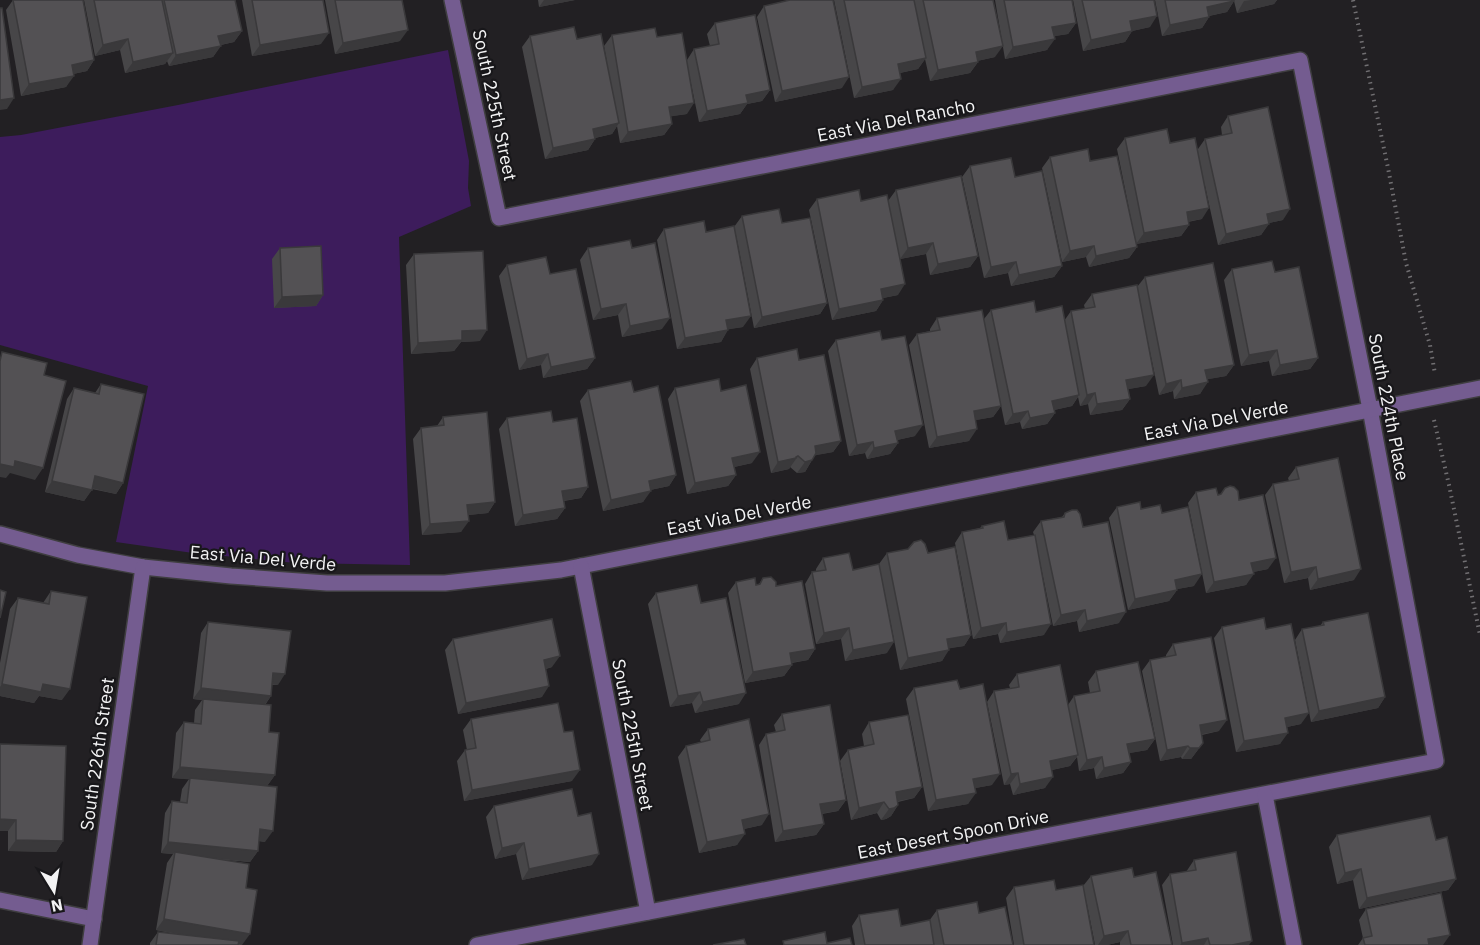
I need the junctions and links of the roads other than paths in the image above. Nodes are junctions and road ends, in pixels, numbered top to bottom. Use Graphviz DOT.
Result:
graph roads {
  1 [pos="453,0"];
  2 [pos="1300,60"];
  3 [pos="499,218"];
  4 [pos="1480,388"];
  5 [pos="1370,409"];
  6 [pos="0,534"];
  7 [pos="581,566"];
  8 [pos="143,567"];
  9 [pos="1436,761"];
  10 [pos="1265,795"];
  11 [pos="0,900"];
  12 [pos="648,912"];
  13 [pos="94,919"];
  14 [pos="90,945"];
  15 [pos="477,945"];
  16 [pos="1294,945"];
  1 -- 3 [label="street, South 225th Street"];
  2 -- 3 [label="street, East Via Del Rancho"];
  2 -- 5 [label="street, South 224th Place"];
  4 -- 5 [label="street, East Via Del Verde"];
  5 -- 7 [label="street, East Via Del Verde"];
  5 -- 9 [label="street, South 224th Place"];
  6 -- 8 [label="street, East Via Del Verde"];
  7 -- 8 [label="street, East Via Del Verde"];
  7 -- 12 [label="street, South 225th Street"];
  8 -- 13 [label="street, South 226th Street"];
  9 -- 10 [label="street, East Desert Spoon Drive"];
  10 -- 12 [label="street, East Desert Spoon Drive"];
  10 -- 16 [label="street"];
  11 -- 13 [label="street"];
  12 -- 15 [label="street, East Desert Spoon Drive"];
  13 -- 14 [label="street, South 226th Street"];
}
